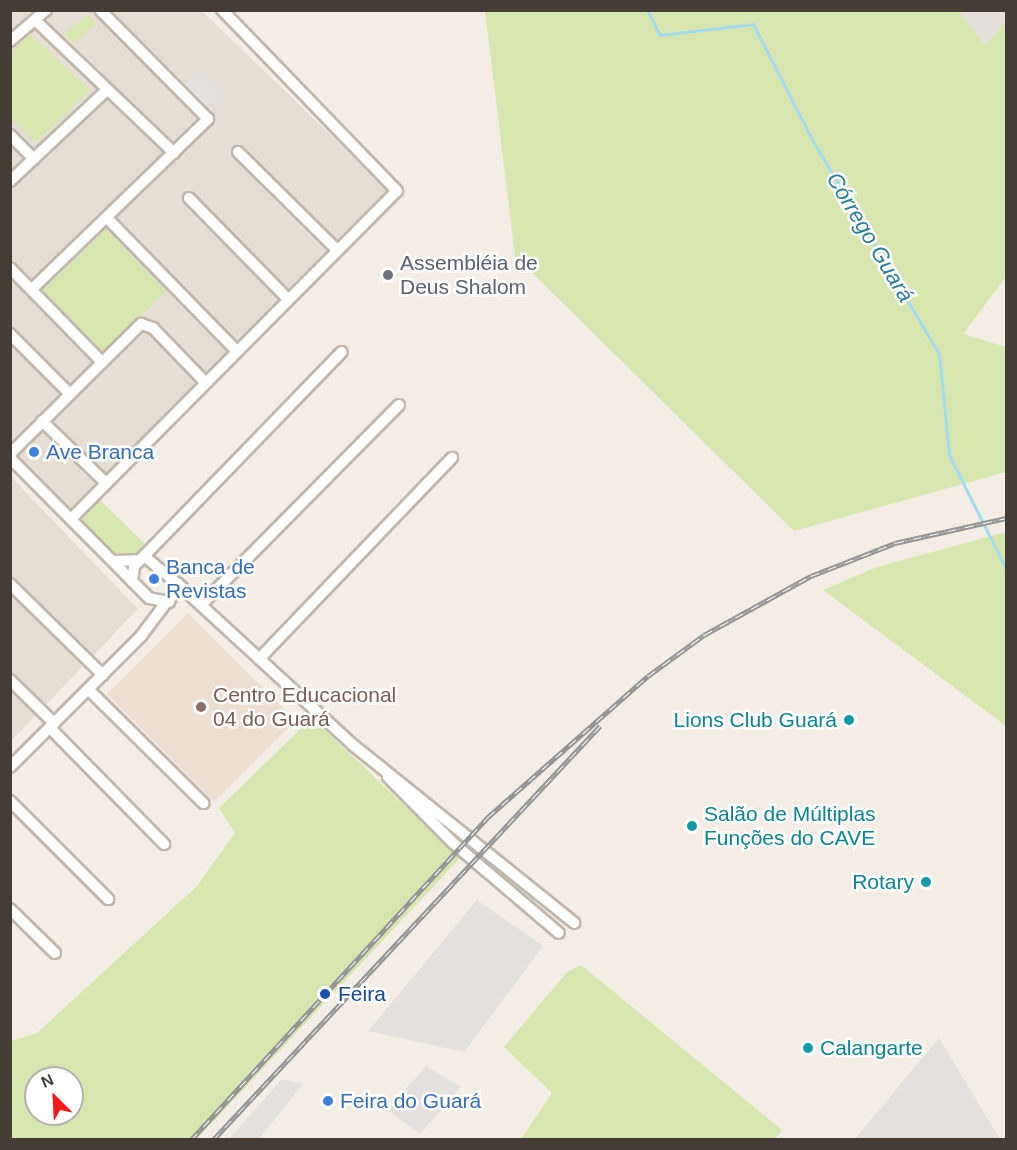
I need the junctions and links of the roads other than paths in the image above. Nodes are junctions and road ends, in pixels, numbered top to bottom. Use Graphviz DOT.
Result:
graph roads {
  1 [pos="46,10"];
  2 [pos="100,10"];
  3 [pos="222,10"];
  4 [pos="36,21"];
  5 [pos="10,41"];
  6 [pos="107,90"];
  7 [pos="10,135"];
  8 [pos="237,152"];
  9 [pos="174,153"];
  10 [pos="34,159"];
  11 [pos="10,181"];
  12 [pos="189,198"];
  13 [pos="107,218"];
  14 [pos="336,249"];
  15 [pos="10,268"];
  16 [pos="32,289"];
  17 [pos="287,298"];
  18 [pos="10,334"];
  19 [pos="236,350"];
  20 [pos="342,351"];
  21 [pos="101,361"];
  22 [pos="206,383"];
  23 [pos="69,393"];
  24 [pos="399,405"];
  25 [pos="42,421"];
  26 [pos="10,456"];
  27 [pos="452,458"];
  28 [pos="106,483"];
  29 [pos="70,519"];
  30 [pos="141,558"];
  31 [pos="113,561"];
  32 [pos="132,581"];
  33 [pos="10,584"];
  34 [pos="178,584"];
  35 [pos="165,604"];
  36 [pos="202,604"];
  37 [pos="259,659"];
  38 [pos="103,675"];
  39 [pos="10,680"];
  40 [pos="88,690"];
  41 [pos="52,725"];
  42 [pos="369,757"];
  43 [pos="10,767"];
  44 [pos="10,801"];
  45 [pos="203,803"];
  46 [pos="164,844"];
  47 [pos="108,899"];
  48 [pos="10,909"];
  49 [pos="574,924"];
  50 [pos="559,933"];
  51 [pos="55,953"];
  1 -- 4 [label="street"];
  2 -- 9 [label="street"];
  3 -- 14 [label="street"];
  4 -- 5 [label="street"];
  4 -- 6 [label="street"];
  6 -- 9 [label="street"];
  6 -- 10 [label="street"];
  7 -- 10 [label="street"];
  8 -- 14 [label="street"];
  9 -- 13 [label="street"];
  10 -- 11 [label="street"];
  12 -- 17 [label="street"];
  13 -- 16 [label="street"];
  13 -- 19 [label="street"];
  14 -- 17 [label="street"];
  15 -- 16 [label="street"];
  16 -- 21 [label="street"];
  17 -- 19 [label="street"];
  18 -- 23 [label="street"];
  19 -- 22 [label="street"];
  20 -- 30 [label="street"];
  21 -- 22 [label="street"];
  21 -- 23 [label="street"];
  22 -- 28 [label="street"];
  23 -- 25 [label="street"];
  24 -- 36 [label="street"];
  25 -- 26 [label="street"];
  25 -- 28 [label="street"];
  26 -- 29 [label="street"];
  27 -- 37 [label="street"];
  28 -- 29 [label="street"];
  29 -- 31 [label="street"];
  30 -- 31 [label="street"];
  30 -- 32 [label="street"];
  30 -- 34 [label="street"];
  31 -- 32 [label="street"];
  32 -- 35 [label="street"];
  33 -- 38 [label="street"];
  34 -- 35 [label="street"];
  34 -- 36 [label="street"];
  35 -- 38 [label="street"];
  36 -- 37 [label="street"];
  37 -- 42 [label="street"];
  38 -- 40 [label="street"];
  39 -- 41 [label="street"];
  40 -- 41 [label="street"];
  40 -- 45 [label="street"];
  41 -- 43 [label="street"];
  41 -- 46 [label="street"];
  42 -- 49 [label="street"];
  42 -- 50 [label="street"];
  44 -- 47 [label="street"];
  48 -- 51 [label="street"];
}
